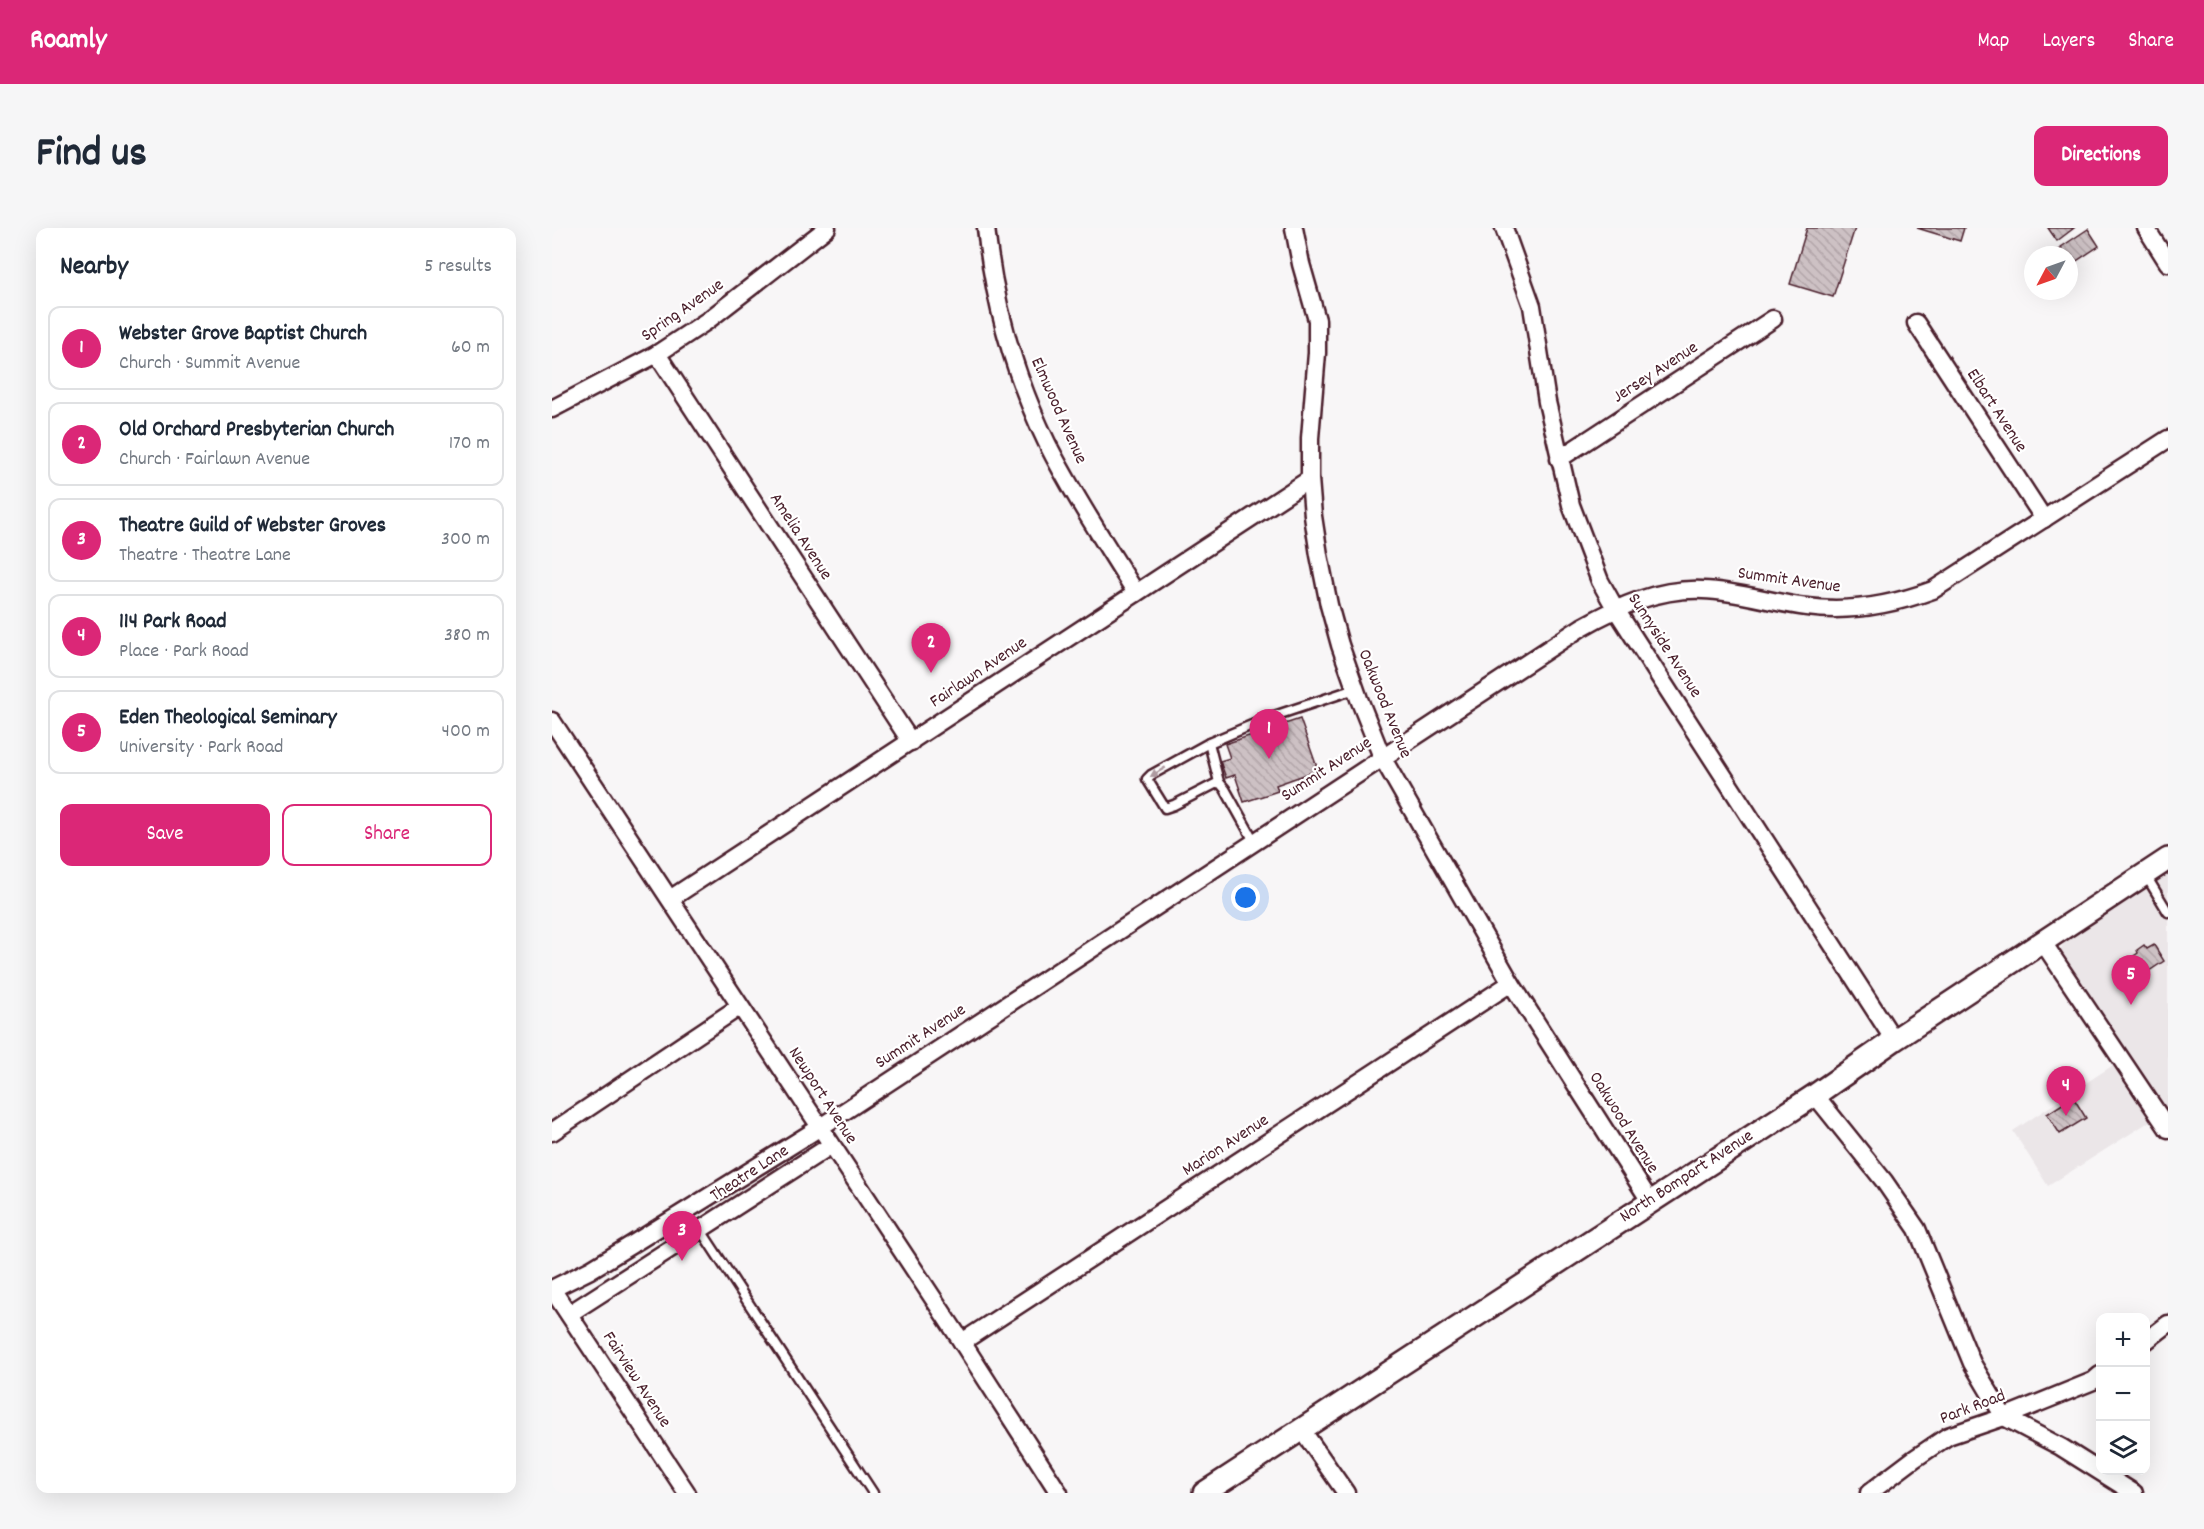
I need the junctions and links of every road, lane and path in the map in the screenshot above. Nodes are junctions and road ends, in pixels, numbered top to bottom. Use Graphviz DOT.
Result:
graph roads {
  1 [pos="986,228"];
  2 [pos="1294,228"];
  3 [pos="1504,228"];
  4 [pos="2146,228"];
  5 [pos="817,231"];
  6 [pos="2168,262"];
  7 [pos="1773,319"];
  8 [pos="1916,323"];
  9 [pos="657,354"];
  10 [pos="552,409"];
  11 [pos="2168,439"];
  12 [pos="1559,459"];
  13 [pos="1310,479"];
  14 [pos="2044,519"];
  15 [pos="1136,593"];
  16 [pos="1615,608"];
  17 [pos="1355,689"];
  18 [pos="552,722"];
  19 [pos="911,742"];
  20 [pos="1209,743"];
  21 [pos="1382,758"];
  22 [pos="1219,782"];
  23 [pos="1254,841"];
  24 [pos="2168,858"];
  25 [pos="2145,874"];
  26 [pos="670,899"];
  27 [pos="2168,912"];
  28 [pos="2042,941"];
  29 [pos="1511,983"];
  30 [pos="740,1007"];
  31 [pos="1894,1040"];
  32 [pos="1815,1095"];
  33 [pos="819,1128"];
  34 [pos="2168,1129"];
  35 [pos="552,1132"];
  36 [pos="831,1146"];
  37 [pos="1650,1201"];
  38 [pos="700,1229"];
  39 [pos="552,1289"];
  40 [pos="569,1314"];
  41 [pos="2168,1324"];
  42 [pos="2150,1337"];
  43 [pos="962,1342"];
  44 [pos="2096,1378"];
  45 [pos="2004,1417"];
  46 [pos="1302,1430"];
  47 [pos="687,1493"];
  48 [pos="873,1493"];
  49 [pos="1059,1493"];
  50 [pos="1204,1493"];
  51 [pos="1346,1493"];
  52 [pos="1869,1493"];
  53 [pos="2134,1493"];
  1 -- 15 [label="street, Elmwood Avenue"];
  2 -- 13 [label="street, Oakwood Avenue"];
  3 -- 12 [label="street, Sunnyside Avenue"];
  4 -- 6 [label="street"];
  5 -- 9 [label="street, Spring Avenue"];
  7 -- 12 [label="street, Jersey Avenue"];
  8 -- 14 [label="street, Elbart Avenue"];
  9 -- 10 [label="street, Spring Avenue"];
  9 -- 19 [label="street, Amelia Avenue"];
  11 -- 14 [label="street, Summit Avenue"];
  12 -- 16 [label="street, Sunnyside Avenue"];
  13 -- 15 [label="street, Fairlawn Avenue"];
  13 -- 17 [label="street, Oakwood Avenue"];
  14 -- 16 [label="street, Summit Avenue"];
  15 -- 19 [label="street, Fairlawn Avenue"];
  16 -- 21 [label="street, Summit Avenue"];
  16 -- 31 [label="street, Sunnyside Avenue"];
  17 -- 20 [label="lane"];
  17 -- 21 [label="street, Oakwood Avenue"];
  18 -- 26 [label="street, Newport Avenue"];
  19 -- 26 [label="street, Fairlawn Avenue"];
  20 -- 22 [label="lane"];
  20 -- 22 [label="lane, one-way"];
  21 -- 23 [label="street, Summit Avenue"];
  21 -- 29 [label="street, Oakwood Avenue"];
  22 -- 23 [label="lane"];
  23 -- 33 [label="street, Summit Avenue"];
  24 -- 25 [label="street, North Bompart Avenue"];
  25 -- 27 [label="lane"];
  25 -- 28 [label="street, North Bompart Avenue"];
  26 -- 30 [label="street, Newport Avenue"];
  28 -- 31 [label="street, North Bompart Avenue"];
  28 -- 34 [label="street"];
  29 -- 37 [label="street, Oakwood Avenue"];
  29 -- 43 [label="street, Marion Avenue"];
  30 -- 33 [label="street, Newport Avenue"];
  30 -- 35 [label="street"];
  31 -- 32 [label="street, North Bompart Avenue"];
  32 -- 37 [label="street, North Bompart Avenue"];
  32 -- 45 [label="street"];
  33 -- 36 [label="street, Newport Avenue"];
  33 -- 39 [label="street, Summit Avenue"];
  36 -- 38 [label="street, Theatre Lane"];
  36 -- 43 [label="street, Newport Avenue"];
  37 -- 46 [label="street, North Bompart Avenue"];
  38 -- 40 [label="street, Theatre Lane"];
  38 -- 48 [label="lane"];
  39 -- 40 [label="street, Fairview Avenue"];
  40 -- 47 [label="street, Fairview Avenue"];
  41 -- 42 [label="street"];
  43 -- 49 [label="street, Newport Avenue"];
  44 -- 45 [label="street, Park Road"];
  45 -- 52 [label="street, Park Road"];
  45 -- 53 [label="street"];
  46 -- 50 [label="street, North Bompart Avenue"];
  46 -- 51 [label="street"];
}
